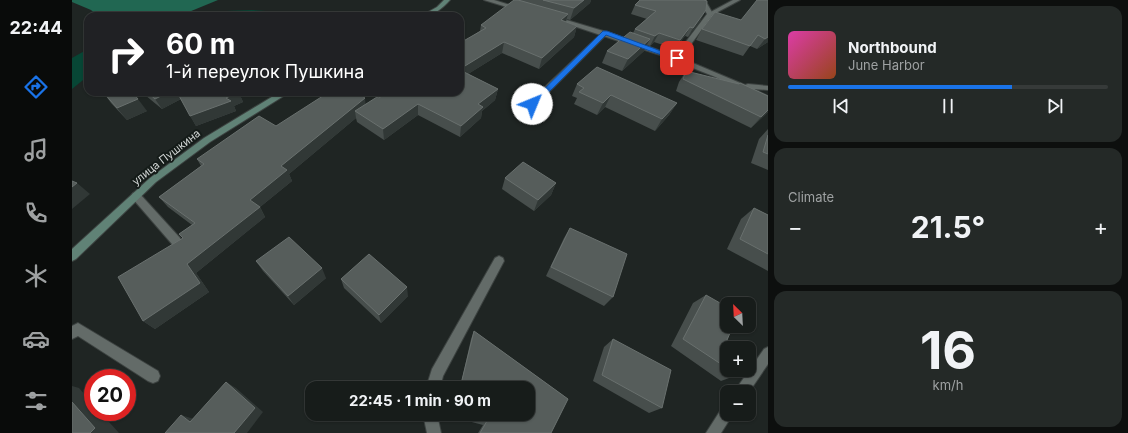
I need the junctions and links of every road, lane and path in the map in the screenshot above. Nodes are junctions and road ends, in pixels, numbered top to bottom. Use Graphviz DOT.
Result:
graph roads {
  1 [pos="447,0"];
  2 [pos="487,0"];
  3 [pos="702,0"];
  4 [pos="737,0"];
  5 [pos="524,10"];
  6 [pos="432,12"];
  7 [pos="710,14"];
  8 [pos="546,16"];
  9 [pos="605,33"];
  10 [pos="677,58"];
  11 [pos="742,86"];
  12 [pos="768,88"];
  13 [pos="279,96"];
  14 [pos="768,99"];
  15 [pos="532,104"];
  16 [pos="136,196"];
  17 [pos="176,241"];
  18 [pos="72,256"];
  19 [pos="499,261"];
  20 [pos="72,333"];
  21 [pos="768,353"];
  22 [pos="153,376"];
  23 [pos="435,381"];
  24 [pos="746,385"];
  25 [pos="431,421"];
  26 [pos="721,421"];
  27 [pos="434,433"];
  28 [pos="713,433"];
  1 -- 6 [label="street"];
  2 -- 5 [label="street"];
  3 -- 7 [label="street"];
  4 -- 7 [label="street"];
  7 -- 10 [label="street"];
  8 -- 9 [label="street"];
  9 -- 10 [label="street"];
  9 -- 15 [label="street"];
  10 -- 11 [label="street"];
  11 -- 12 [label="street"];
  11 -- 14 [label="street"];
  13 -- 16 [label="street, улица Пушкина"];
  16 -- 17 [label="street"];
  16 -- 18 [label="street, улица Пушкина"];
  19 -- 23 [label="street"];
  20 -- 22 [label="street"];
  21 -- 24 [label="street"];
  25 -- 27 [label="street"];
  26 -- 28 [label="street"];
}
